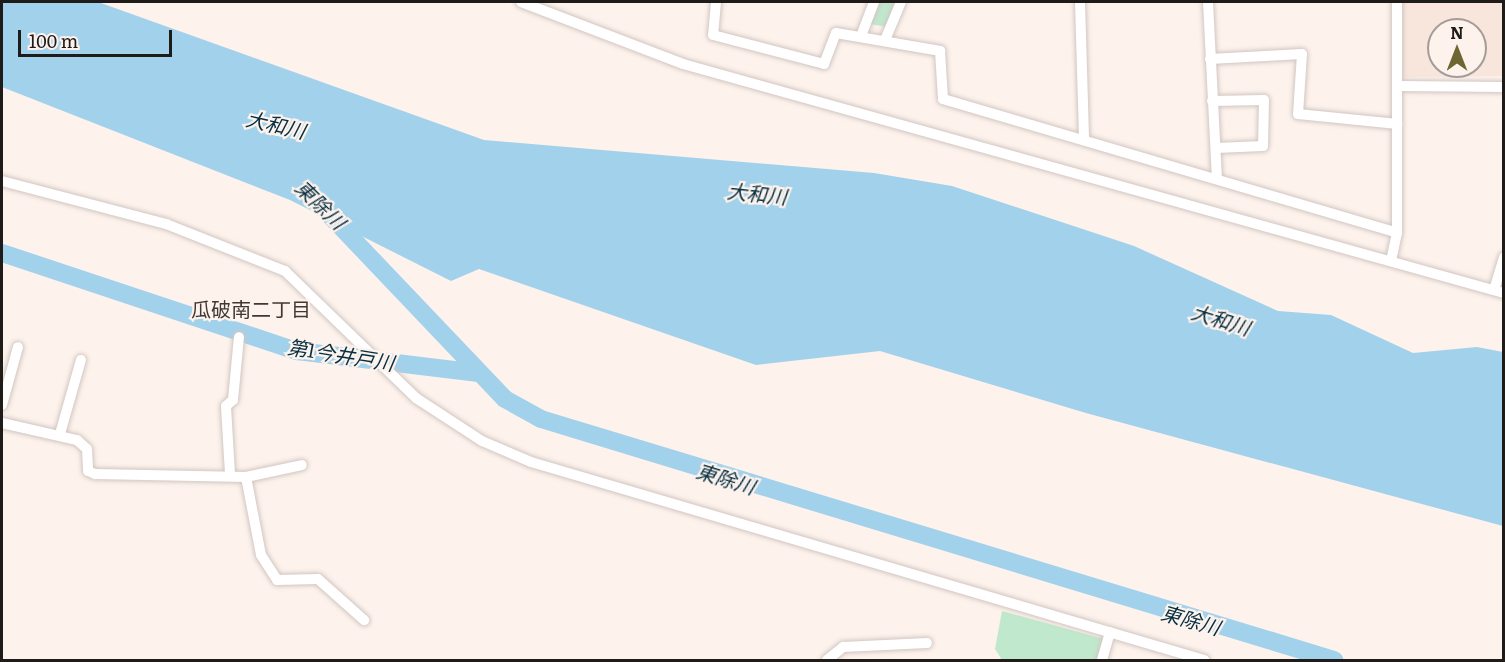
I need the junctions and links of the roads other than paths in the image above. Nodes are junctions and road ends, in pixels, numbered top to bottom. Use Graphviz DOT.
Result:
graph roads {
  1 [pos="520,2"];
  2 [pos="716,2"];
  3 [pos="874,2"];
  4 [pos="901,2"];
  5 [pos="1080,2"];
  6 [pos="1208,2"];
  7 [pos="1397,2"];
  8 [pos="861,36"];
  9 [pos="885,40"];
  10 [pos="1209,59"];
  11 [pos="1398,86"];
  12 [pos="1503,87"];
  13 [pos="1212,101"];
  14 [pos="1398,124"];
  15 [pos="1084,140"];
  16 [pos="1216,148"];
  17 [pos="1217,177"];
  18 [pos="2,181"];
  19 [pos="1398,233"];
  20 [pos="1503,257"];
  21 [pos="1391,261"];
  22 [pos="1499,291"];
  23 [pos="239,337"];
  24 [pos="18,347"];
  25 [pos="81,360"];
  26 [pos="2,405"];
  27 [pos="2,423"];
  28 [pos="60,434"];
  29 [pos="302,465"];
  30 [pos="230,474"];
  31 [pos="246,477"];
  32 [pos="364,620"];
  33 [pos="1110,632"];
  34 [pos="927,643"];
  35 [pos="827,660"];
  36 [pos="1101,660"];
  37 [pos="1204,660"];
  1 -- 21 [label="street"];
  2 -- 8 [label="street"];
  3 -- 8 [label="street"];
  4 -- 9 [label="street"];
  5 -- 15 [label="street"];
  6 -- 10 [label="street"];
  7 -- 11 [label="street"];
  8 -- 9 [label="street"];
  9 -- 15 [label="street"];
  10 -- 13 [label="street"];
  10 -- 14 [label="street"];
  11 -- 12 [label="street"];
  11 -- 14 [label="street"];
  13 -- 16 [label="street"];
  13 -- 16 [label="street"];
  14 -- 19 [label="street"];
  15 -- 17 [label="street"];
  16 -- 17 [label="street"];
  17 -- 19 [label="street"];
  18 -- 33 [label="street"];
  19 -- 21 [label="street"];
  20 -- 22 [label="street"];
  21 -- 22 [label="street"];
  23 -- 30 [label="street"];
  24 -- 26 [label="street"];
  25 -- 28 [label="street"];
  27 -- 28 [label="street"];
  28 -- 30 [label="street"];
  29 -- 31 [label="street"];
  30 -- 31 [label="street"];
  31 -- 32 [label="street"];
  33 -- 36 [label="street"];
  33 -- 37 [label="street"];
  34 -- 35 [label="street"];
}
